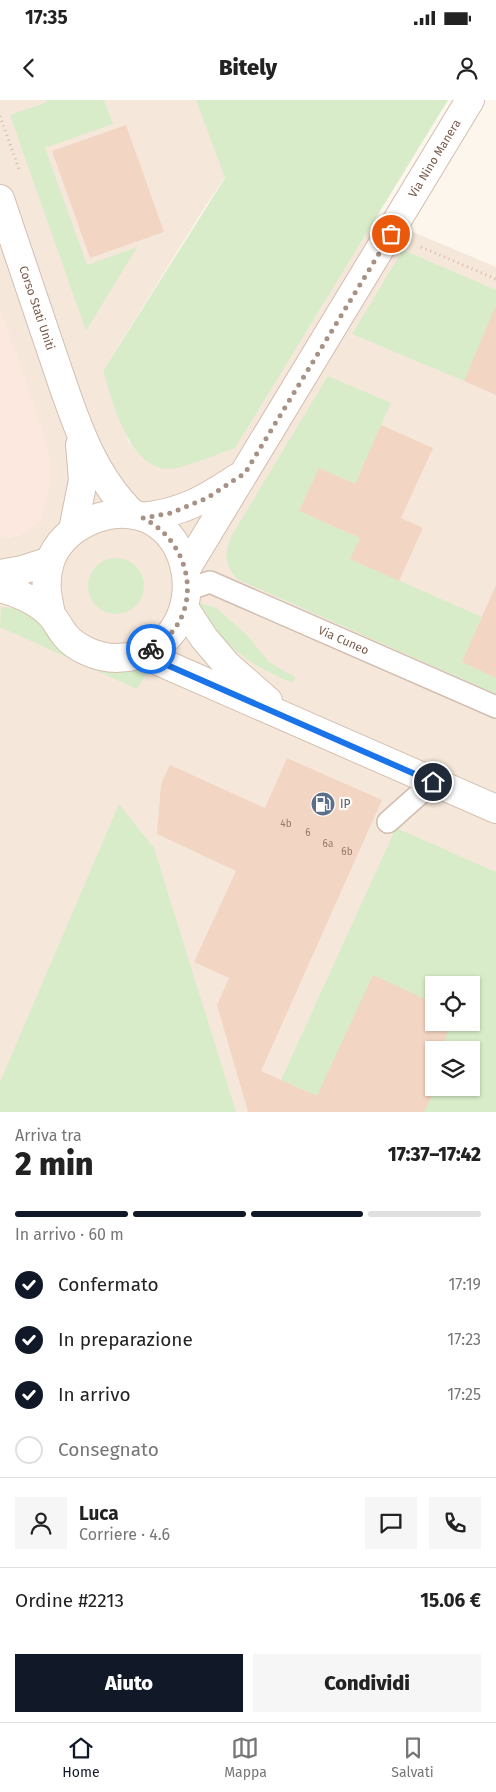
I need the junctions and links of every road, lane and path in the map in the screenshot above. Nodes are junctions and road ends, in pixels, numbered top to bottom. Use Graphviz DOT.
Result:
graph roads {
  1 [pos="470,100"];
  2 [pos="0,199"];
  3 [pos="391,234"];
  4 [pos="496,279"];
  5 [pos="74,416"];
  6 [pos="245,473"];
  7 [pos="139,516"];
  8 [pos="73,530"];
  9 [pos="50,561"];
  10 [pos="0,574"];
  11 [pos="0,588"];
  12 [pos="187,589"];
  13 [pos="51,614"];
  14 [pos="142,654"];
  15 [pos="496,707"];
  16 [pos="290,720"];
  17 [pos="433,782"];
  18 [pos="496,810"];
  19 [pos="388,822"];
  1 -- 3 [label="street, Via Nino Manera"];
  2 -- 5 [label="street, Corso Stati Uniti"];
  3 -- 4 [label="path"];
  3 -- 6 [label="street, Via Nino Manera"];
  5 -- 7 [label="street, Corso Stati Uniti"];
  5 -- 8 [label="street, Corso Stati Uniti"];
  6 -- 7 [label="street, Via Nino Manera"];
  6 -- 12 [label="street, Via Nino Manera"];
  7 -- 8 [label="street"];
  7 -- 12 [label="street"];
  8 -- 9 [label="street"];
  9 -- 10 [label="street"];
  9 -- 13 [label="street"];
  11 -- 13 [label="street"];
  12 -- 14 [label="street"];
  12 -- 15 [label="lane, Via Cuneo"];
  12 -- 16 [label="street"];
  13 -- 14 [label="street"];
  14 -- 16 [label="street"];
  16 -- 17 [label="street"];
  17 -- 18 [label="street"];
  17 -- 19 [label="lane"];
}
